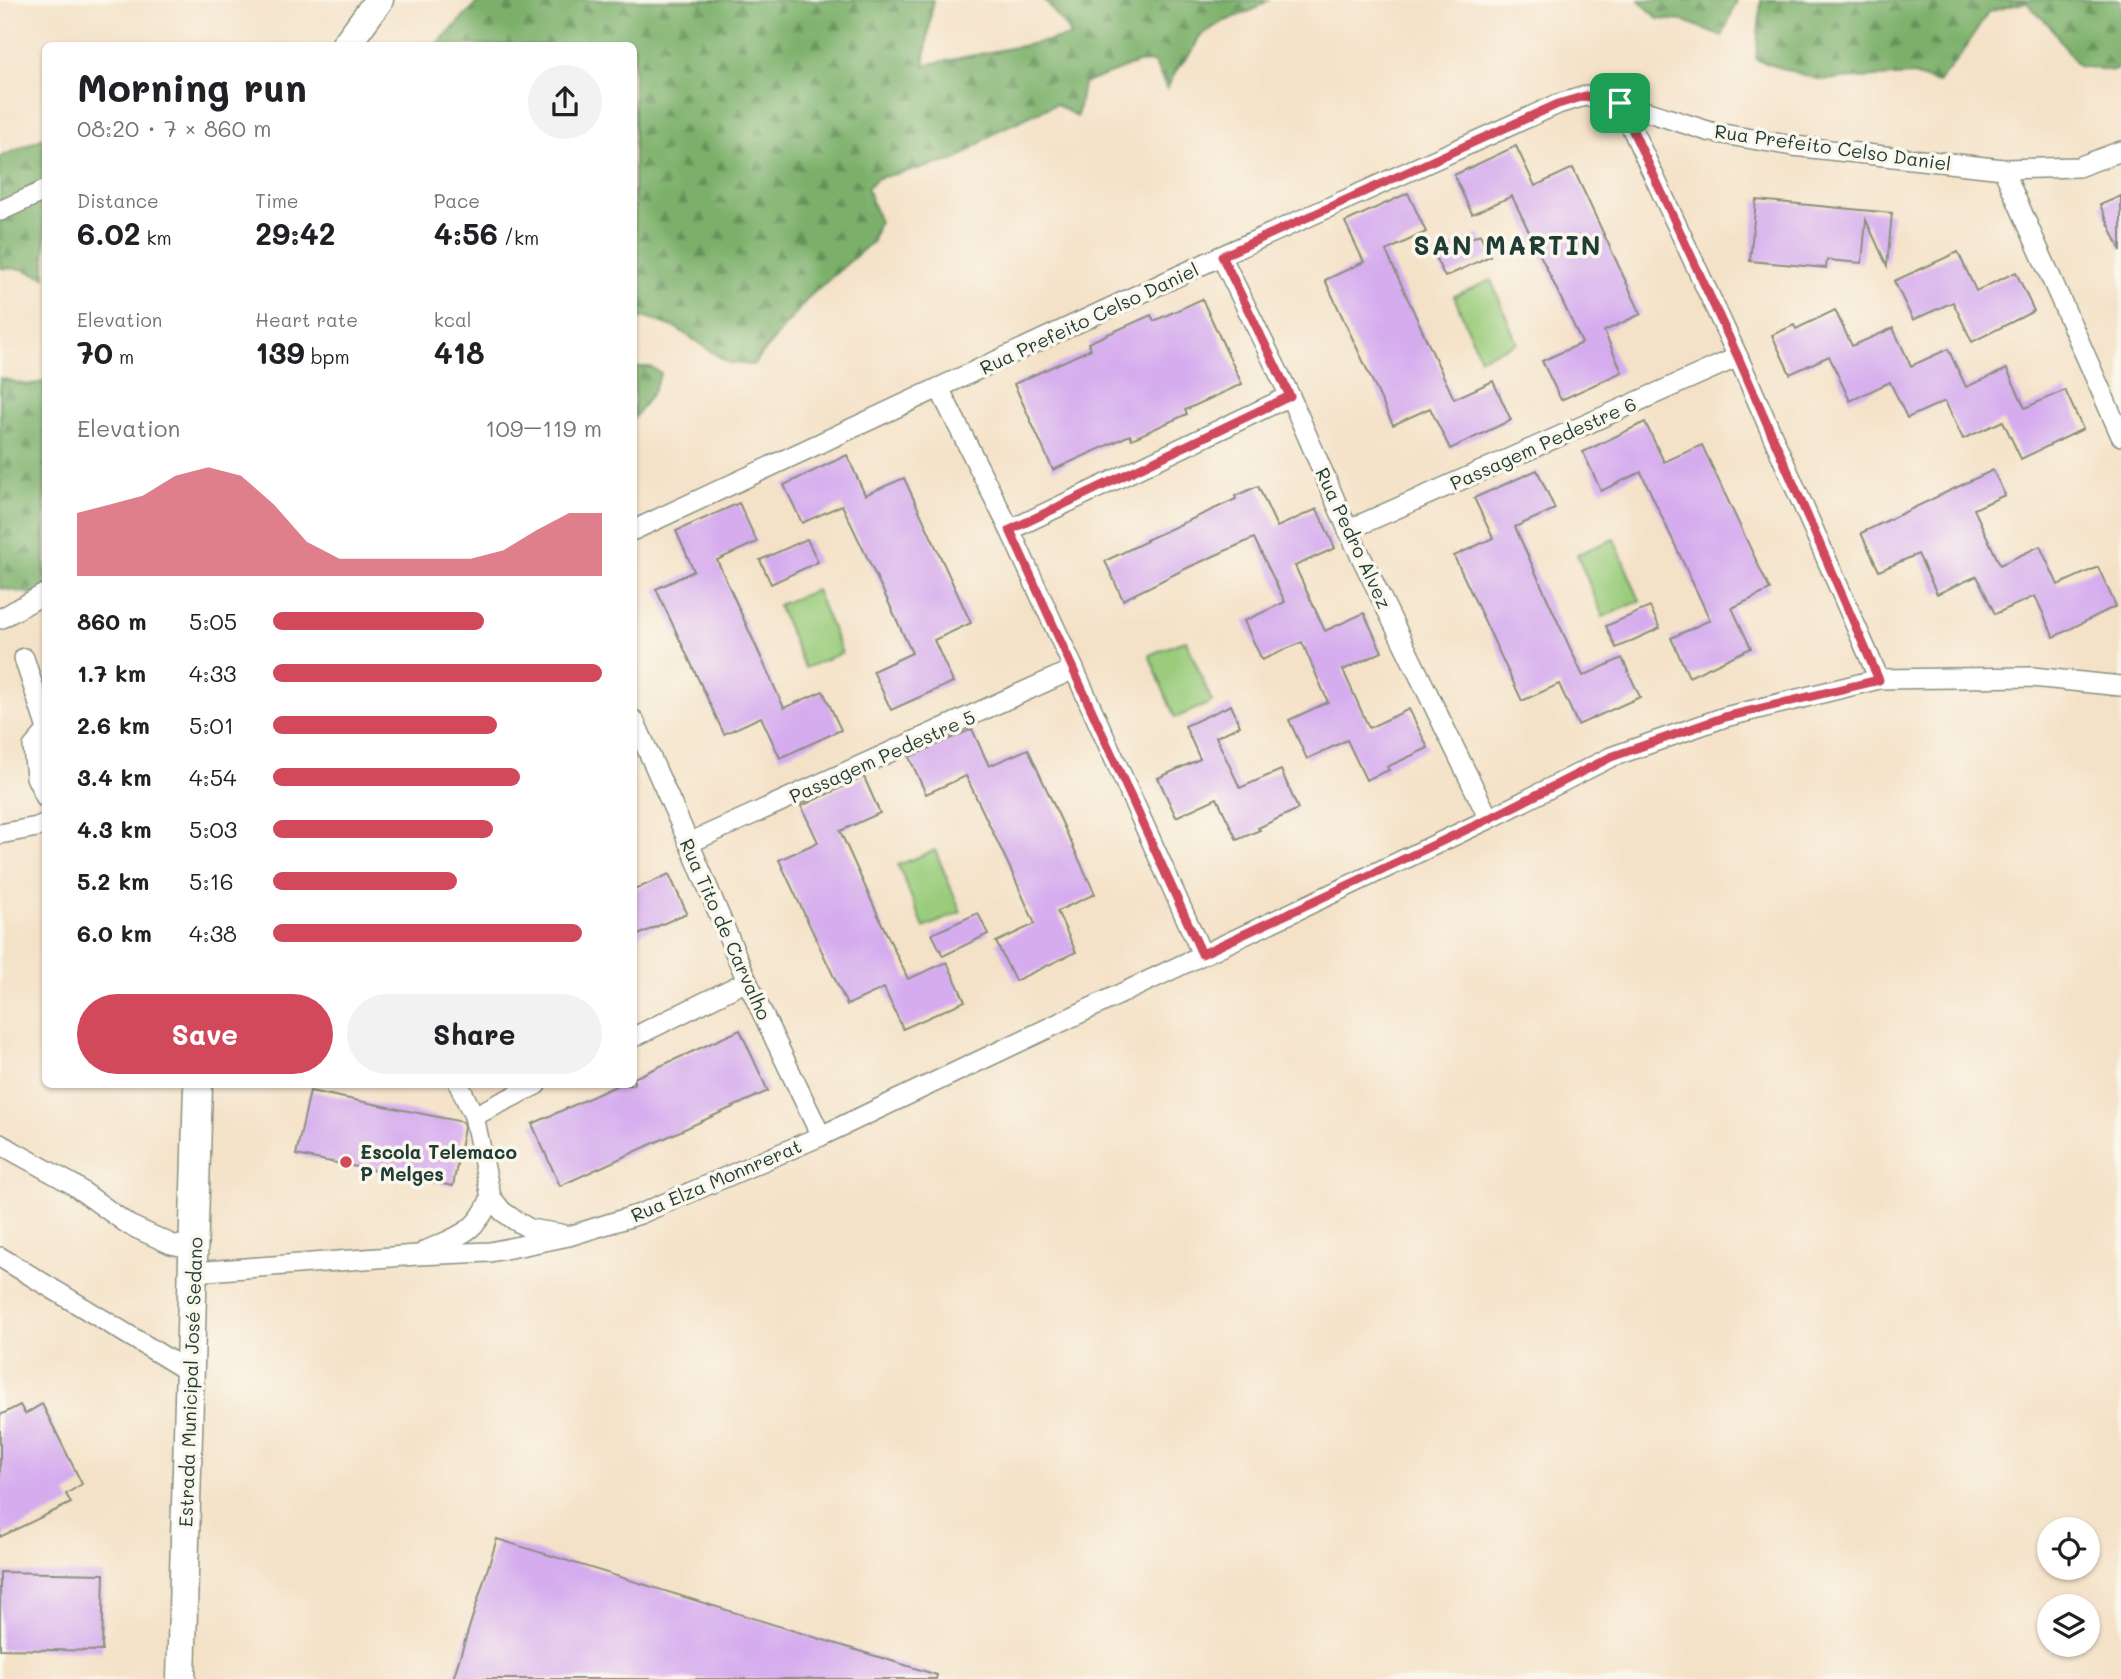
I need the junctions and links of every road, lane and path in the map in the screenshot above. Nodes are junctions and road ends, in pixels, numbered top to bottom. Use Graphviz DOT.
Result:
graph roads {
  1 [pos="379,0"];
  2 [pos="348,42"];
  3 [pos="1620,103"];
  4 [pos="2121,151"];
  5 [pos="2003,169"];
  6 [pos="42,192"];
  7 [pos="0,211"];
  8 [pos="1222,256"];
  9 [pos="1738,357"];
  10 [pos="939,388"];
  11 [pos="1290,396"];
  12 [pos="2121,435"];
  13 [pos="637,529"];
  14 [pos="1010,530"];
  15 [pos="1348,530"];
  16 [pos="42,595"];
  17 [pos="0,619"];
  18 [pos="24,658"];
  19 [pos="1074,668"];
  20 [pos="1879,680"];
  21 [pos="2121,686"];
  22 [pos="42,714"];
  23 [pos="637,727"];
  24 [pos="42,737"];
  25 [pos="42,790"];
  26 [pos="1489,819"];
  27 [pos="42,825"];
  28 [pos="0,834"];
  29 [pos="689,843"];
  30 [pos="1202,954"];
  31 [pos="747,981"];
  32 [pos="637,1036"];
  33 [pos="198,1088"];
  34 [pos="460,1088"];
  35 [pos="530,1088"];
  36 [pos="474,1116"];
  37 [pos="821,1136"];
  38 [pos="0,1144"];
  39 [pos="491,1197"];
  40 [pos="569,1236"];
  41 [pos="417,1255"];
  42 [pos="0,1257"];
  43 [pos="193,1261"];
  44 [pos="191,1373"];
  45 [pos="181,1679"];
  1 -- 2 [label="street"];
  3 -- 5 [label="street, Rua Prefeito Celso Daniel"];
  3 -- 8 [label="street, Rua Prefeito Celso Daniel"];
  3 -- 9 [label="street"];
  4 -- 5 [label="street, Rua Prefeito Celso Daniel"];
  5 -- 12 [label="street"];
  6 -- 7 [label="street"];
  8 -- 10 [label="street, Rua Prefeito Celso Daniel"];
  8 -- 11 [label="street, Rua Pedro Alvez"];
  9 -- 15 [label="street, Passagem Pedestre 6"];
  9 -- 20 [label="street"];
  10 -- 13 [label="street, Rua Prefeito Celso Daniel"];
  10 -- 14 [label="street"];
  11 -- 14 [label="street"];
  11 -- 15 [label="street, Rua Pedro Alvez"];
  14 -- 19 [label="street"];
  15 -- 26 [label="street, Rua Pedro Alvez"];
  16 -- 17 [label="street"];
  18 -- 22 [label="street"];
  19 -- 29 [label="street, Passagem Pedestre 5"];
  19 -- 30 [label="street"];
  20 -- 21 [label="street, Rua Elza Monnrerat"];
  20 -- 26 [label="street, Rua Elza Monnrerat"];
  23 -- 29 [label="street, Rua Tito de Carvalho"];
  24 -- 25 [label="street"];
  26 -- 30 [label="street, Rua Elza Monnrerat"];
  27 -- 28 [label="street"];
  29 -- 31 [label="street, Rua Tito de Carvalho"];
  30 -- 37 [label="street, Rua Elza Monnrerat"];
  31 -- 32 [label="street"];
  31 -- 37 [label="street, Rua Tito de Carvalho"];
  33 -- 43 [label="street, Estrada Municipal José Sedano"];
  34 -- 36 [label="street"];
  35 -- 36 [label="street"];
  36 -- 39 [label="street"];
  37 -- 40 [label="street, Rua Elza Monnrerat"];
  38 -- 43 [label="street"];
  39 -- 40 [label="street"];
  39 -- 41 [label="street"];
  40 -- 41 [label="street, Rua Elza Monnrerat"];
  41 -- 43 [label="street, Rua Elza Monnrerat"];
  42 -- 44 [label="street"];
  43 -- 44 [label="street, Estrada Municipal José Sedano"];
  44 -- 45 [label="street, Estrada Municipal José Sedano"];
}
